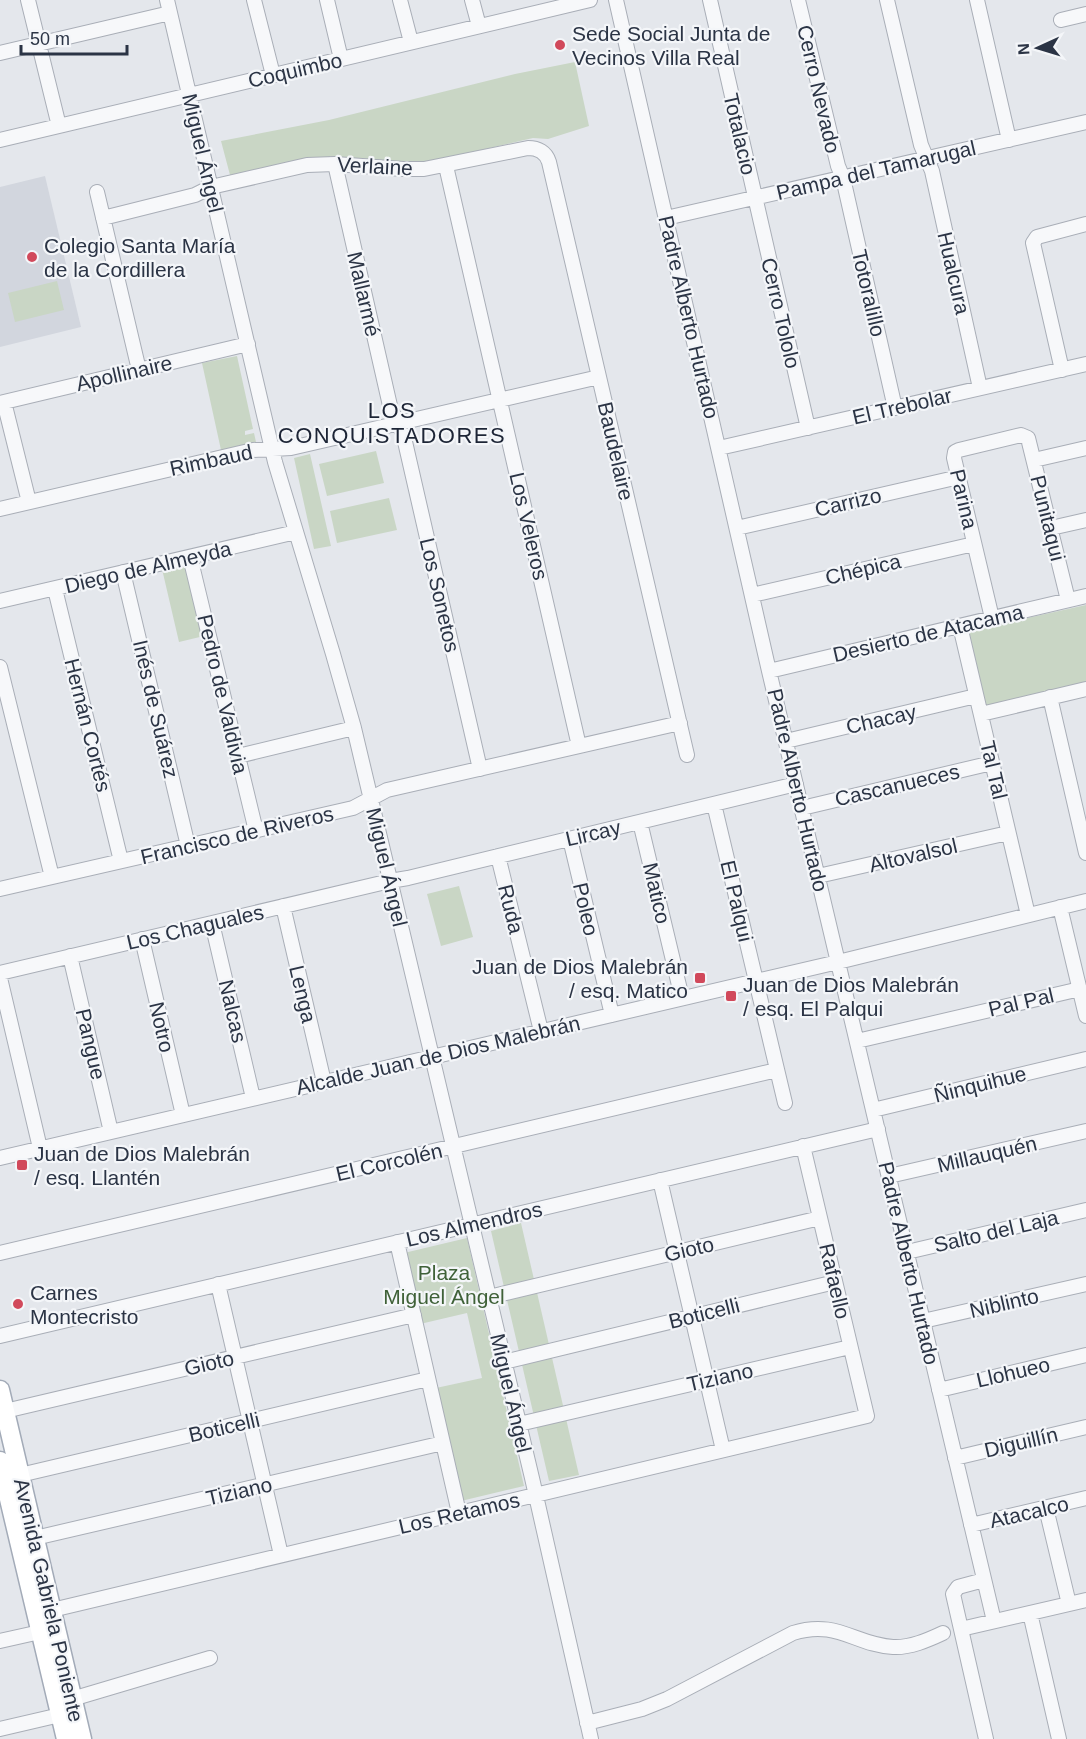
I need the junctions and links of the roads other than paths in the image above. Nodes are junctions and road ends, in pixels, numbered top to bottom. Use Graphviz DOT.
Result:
graph roads {
  1 [pos="28,0"];
  2 [pos="254,0"];
  3 [pos="327,0"];
  4 [pos="400,0"];
  5 [pos="472,0"];
  6 [pos="590,0"];
  7 [pos="616,0"];
  8 [pos="710,0"];
  9 [pos="798,0"];
  10 [pos="887,0"];
  11 [pos="977,0"];
  12 [pos="546,5"];
  13 [pos="169,6"];
  14 [pos="1086,14"];
  15 [pos="1061,20"];
  16 [pos="479,26"];
  17 [pos="411,42"];
  18 [pos="39,44"];
  19 [pos="0,53"];
  20 [pos="341,59"];
  21 [pos="273,75"];
  22 [pos="190,95"];
  23 [pos="1086,122"];
  24 [pos="58,126"];
  25 [pos="0,140"];
  26 [pos="1009,140"];
  27 [pos="539,150"];
  28 [pos="926,159"];
  29 [pos="335,164"];
  30 [pos="446,166"];
  31 [pos="843,178"];
  32 [pos="211,187"];
  33 [pos="97,192"];
  34 [pos="755,198"];
  35 [pos="103,218"];
  36 [pos="666,218"];
  37 [pos="1086,224"];
  38 [pos="248,344"];
  39 [pos="1086,364"];
  40 [pos="139,370"];
  41 [pos="1062,370"];
  42 [pos="599,377"];
  43 [pos="980,388"];
  44 [pos="500,400"];
  45 [pos="2,402"];
  46 [pos="895,408"];
  47 [pos="398,423"];
  48 [pos="808,428"];
  49 [pos="1026,436"];
  50 [pos="718,448"];
  51 [pos="1086,448"];
  52 [pos="272,449"];
  53 [pos="1034,460"];
  54 [pos="958,477"];
  55 [pos="29,502"];
  56 [pos="0,509"];
  57 [pos="1086,520"];
  58 [pos="737,528"];
  59 [pos="1051,528"];
  60 [pos="296,532"];
  61 [pos="974,544"];
  62 [pos="190,557"];
  63 [pos="123,573"];
  64 [pos="55,588"];
  65 [pos="752,595"];
  66 [pos="1086,596"];
  67 [pos="1068,600"];
  68 [pos="0,601"];
  69 [pos="992,618"];
  70 [pos="960,626"];
  71 [pos="0,667"];
  72 [pos="769,671"];
  73 [pos="1086,688"];
  74 [pos="976,696"];
  75 [pos="1050,697"];
  76 [pos="981,714"];
  77 [pos="680,723"];
  78 [pos="354,728"];
  79 [pos="786,741"];
  80 [pos="579,746"];
  81 [pos="687,755"];
  82 [pos="238,756"];
  83 [pos="992,763"];
  84 [pos="480,769"];
  85 [pos="796,784"];
  86 [pos="370,799"];
  87 [pos="714,804"];
  88 [pos="802,808"];
  89 [pos="640,822"];
  90 [pos="256,831"];
  91 [pos="1008,832"];
  92 [pos="570,839"];
  93 [pos="188,846"];
  94 [pos="1086,853"];
  95 [pos="498,856"];
  96 [pos="121,861"];
  97 [pos="818,876"];
  98 [pos="52,877"];
  99 [pos="390,881"];
  100 [pos="0,889"];
  101 [pos="1086,901"];
  102 [pos="283,906"];
  103 [pos="1060,907"];
  104 [pos="1028,915"];
  105 [pos="212,923"];
  106 [pos="142,939"];
  107 [pos="70,956"];
  108 [pos="838,962"];
  109 [pos="0,973"];
  110 [pos="0,978"];
  111 [pos="756,981"];
  112 [pos="1080,988"];
  113 [pos="682,998"];
  114 [pos="612,1015"];
  115 [pos="1086,1016"];
  116 [pos="541,1031"];
  117 [pos="857,1041"];
  118 [pos="432,1057"];
  119 [pos="1086,1059"];
  120 [pos="777,1070"];
  121 [pos="324,1082"];
  122 [pos="253,1098"];
  123 [pos="785,1103"];
  124 [pos="873,1110"];
  125 [pos="183,1115"];
  126 [pos="878,1129"];
  127 [pos="1086,1131"];
  128 [pos="111,1132"];
  129 [pos="453,1146"];
  130 [pos="803,1146"];
  131 [pos="40,1148"];
  132 [pos="0,1158"];
  133 [pos="889,1176"];
  134 [pos="660,1180"];
  135 [pos="1086,1210"];
  136 [pos="820,1218"];
  137 [pos="471,1225"];
  138 [pos="397,1242"];
  139 [pos="676,1252"];
  140 [pos="907,1252"];
  141 [pos="0,1253"];
  142 [pos="835,1282"];
  143 [pos="218,1284"];
  144 [pos="1086,1284"];
  145 [pos="489,1297"];
  146 [pos="414,1315"];
  147 [pos="692,1317"];
  148 [pos="923,1321"];
  149 [pos="0,1336"];
  150 [pos="850,1347"];
  151 [pos="1086,1354"];
  152 [pos="235,1357"];
  153 [pos="504,1362"];
  154 [pos="428,1379"];
  155 [pos="706,1380"];
  156 [pos="0,1390"];
  157 [pos="939,1390"];
  158 [pos="5,1411"];
  159 [pos="867,1416"];
  160 [pos="250,1421"];
  161 [pos="519,1424"];
  162 [pos="1086,1427"];
  163 [pos="443,1443"];
  164 [pos="723,1450"];
  165 [pos="955,1458"];
  166 [pos="0,1461"];
  167 [pos="20,1475"];
  168 [pos="265,1485"];
  169 [pos="535,1495"];
  170 [pos="1086,1498"];
  171 [pos="1046,1508"];
  172 [pos="459,1513"];
  173 [pos="971,1525"];
  174 [pos="35,1538"];
  175 [pos="281,1555"];
  176 [pos="984,1580"];
  177 [pos="1086,1600"];
  178 [pos="1069,1604"];
  179 [pos="52,1610"];
  180 [pos="1030,1613"];
  181 [pos="994,1621"];
  182 [pos="961,1629"];
  183 [pos="40,1632"];
  184 [pos="943,1633"];
  185 [pos="0,1641"];
  186 [pos="210,1658"];
  187 [pos="72,1699"];
  188 [pos="60,1715"];
  189 [pos="587,1723"];
  190 [pos="0,1729"];
  191 [pos="66,1739"];
  192 [pos="82,1739"];
  193 [pos="591,1739"];
  194 [pos="986,1739"];
  195 [pos="1059,1739"];
  1 -- 18 [label="street"];
  2 -- 21 [label="street"];
  3 -- 20 [label="street"];
  4 -- 17 [label="street"];
  5 -- 16 [label="street"];
  6 -- 12 [label="street, Coquimbo"];
  7 -- 36 [label="street, Padre Alberto Hurtado"];
  8 -- 34 [label="street, Totalacio"];
  9 -- 31 [label="street, Cerro Nevado"];
  10 -- 28 [label="street, Hualcura"];
  11 -- 26 [label="street"];
  12 -- 16 [label="street, Coquimbo"];
  13 -- 18 [label="street"];
  13 -- 22 [label="street, Miguel Ángel"];
  14 -- 15 [label="street"];
  16 -- 17 [label="street, Coquimbo"];
  17 -- 20 [label="street, Coquimbo"];
  18 -- 19 [label="street"];
  18 -- 24 [label="street"];
  20 -- 21 [label="street, Coquimbo"];
  21 -- 22 [label="street, Coquimbo"];
  22 -- 24 [label="street, Coquimbo"];
  22 -- 32 [label="street, Miguel Ángel"];
  23 -- 26 [label="street, Pampa del Tamarugal"];
  24 -- 25 [label="street, Coquimbo"];
  26 -- 28 [label="street, Pampa del Tamarugal"];
  27 -- 30 [label="street, Verlaine"];
  27 -- 42 [label="street, Baudelaire"];
  28 -- 31 [label="street, Pampa del Tamarugal"];
  28 -- 43 [label="street, Hualcura"];
  29 -- 30 [label="street, Verlaine"];
  29 -- 32 [label="street, Verlaine"];
  29 -- 47 [label="street, Mallarmé"];
  30 -- 44 [label="street, Los Veleros"];
  31 -- 34 [label="street, Pampa del Tamarugal"];
  31 -- 46 [label="street, Totoralillo"];
  32 -- 35 [label="street, Verlaine"];
  32 -- 38 [label="street, Miguel Ángel"];
  33 -- 35 [label="street"];
  34 -- 36 [label="street, Pampa del Tamarugal"];
  34 -- 48 [label="street, Cerro Tololo"];
  35 -- 40 [label="street"];
  36 -- 50 [label="street, Padre Alberto Hurtado"];
  37 -- 41 [label="street"];
  38 -- 40 [label="street, Apollinaire"];
  38 -- 52 [label="street, Miguel Ángel"];
  39 -- 41 [label="street, El Trebolar"];
  40 -- 45 [label="street, Apollinaire"];
  41 -- 43 [label="street, El Trebolar"];
  42 -- 44 [label="street, Rimbaud"];
  42 -- 77 [label="street, Baudelaire"];
  43 -- 46 [label="street, El Trebolar"];
  44 -- 47 [label="street, Rimbaud"];
  44 -- 80 [label="street, Los Veleros"];
  45 -- 55 [label="street"];
  46 -- 48 [label="street, El Trebolar"];
  47 -- 52 [label="street, Rimbaud"];
  47 -- 84 [label="street, Los Sonetos"];
  48 -- 50 [label="street, El Trebolar"];
  49 -- 53 [label="street, Punitaqui"];
  49 -- 54 [label="street, Parina"];
  50 -- 58 [label="street, Padre Alberto Hurtado"];
  51 -- 53 [label="street"];
  52 -- 55 [label="street, Rimbaud"];
  52 -- 60 [label="street, Miguel Ángel"];
  53 -- 59 [label="street, Punitaqui"];
  54 -- 58 [label="street, Carrizo"];
  54 -- 61 [label="street, Parina"];
  55 -- 56 [label="street, Rimbaud"];
  57 -- 59 [label="street"];
  58 -- 65 [label="street, Padre Alberto Hurtado"];
  59 -- 67 [label="street, Punitaqui"];
  60 -- 62 [label="street, Diego de Almeyda"];
  60 -- 78 [label="street, Miguel Ángel"];
  61 -- 65 [label="street, Chépica"];
  61 -- 69 [label="street, Parina"];
  62 -- 63 [label="street, Diego de Almeyda"];
  62 -- 82 [label="street, Pedro de Valdivia"];
  63 -- 64 [label="street, Diego de Almeyda"];
  63 -- 93 [label="street, Inés de Suárez"];
  64 -- 68 [label="street, Diego de Almeyda"];
  64 -- 96 [label="street, Hernán Cortés"];
  65 -- 72 [label="street, Padre Alberto Hurtado"];
  66 -- 67 [label="street, Desierto de Atacama"];
  67 -- 69 [label="street, Desierto de Atacama"];
  69 -- 70 [label="street, Desierto de Atacama"];
  70 -- 72 [label="street, Desierto de Atacama"];
  70 -- 74 [label="street, Tal Tal"];
  71 -- 98 [label="street"];
  72 -- 79 [label="street, Padre Alberto Hurtado"];
  73 -- 75 [label="street"];
  74 -- 76 [label="street, Tal Tal"];
  74 -- 79 [label="street, Chacay"];
  75 -- 76 [label="street"];
  75 -- 94 [label="street"];
  76 -- 83 [label="street, Tal Tal"];
  77 -- 80 [label="street, Francisco de Riveros"];
  77 -- 81 [label="street, Baudelaire"];
  78 -- 82 [label="street"];
  78 -- 86 [label="street, Miguel Ángel"];
  79 -- 85 [label="street, Padre Alberto Hurtado"];
  80 -- 84 [label="street, Francisco de Riveros"];
  82 -- 90 [label="street, Pedro de Valdivia"];
  83 -- 88 [label="street, Cascanueces"];
  83 -- 91 [label="street, Tal Tal"];
  84 -- 86 [label="street, Francisco de Riveros"];
  85 -- 87 [label="street, Lircay"];
  85 -- 88 [label="street, Padre Alberto Hurtado"];
  86 -- 90 [label="street, Francisco de Riveros"];
  86 -- 99 [label="street, Miguel Ángel"];
  87 -- 89 [label="street, Lircay"];
  87 -- 111 [label="street, El Palqui"];
  88 -- 97 [label="street, Padre Alberto Hurtado"];
  89 -- 92 [label="street, Lircay"];
  89 -- 113 [label="street, Matico"];
  90 -- 93 [label="street, Francisco de Riveros"];
  91 -- 97 [label="street, Altovalsol"];
  91 -- 104 [label="street, Tal Tal"];
  92 -- 95 [label="street, Lircay"];
  92 -- 114 [label="street, Poleo"];
  93 -- 96 [label="street, Francisco de Riveros"];
  95 -- 99 [label="street, Lircay"];
  95 -- 116 [label="street, Ruda"];
  96 -- 98 [label="street, Francisco de Riveros"];
  97 -- 108 [label="street, Padre Alberto Hurtado"];
  98 -- 100 [label="street, Francisco de Riveros"];
  99 -- 102 [label="street, Los Chaguales"];
  99 -- 118 [label="street, Miguel Ángel"];
  101 -- 103 [label="street, Alcalde Juan de Dios Malebrán"];
  102 -- 105 [label="street, Los Chaguales"];
  102 -- 121 [label="street, Lenga"];
  103 -- 104 [label="street, Alcalde Juan de Dios Malebrán"];
  103 -- 112 [label="street"];
  104 -- 108 [label="street, Alcalde Juan de Dios Malebrán"];
  105 -- 106 [label="street, Los Chaguales"];
  105 -- 122 [label="street, Nalcas"];
  106 -- 107 [label="street, Los Chaguales"];
  106 -- 125 [label="street, Notro"];
  107 -- 109 [label="street, Los Chaguales"];
  107 -- 128 [label="street, Pangue"];
  108 -- 111 [label="street, Alcalde Juan de Dios Malebrán"];
  108 -- 117 [label="street, Padre Alberto Hurtado"];
  110 -- 131 [label="street"];
  111 -- 113 [label="street, Alcalde Juan de Dios Malebrán"];
  111 -- 120 [label="street, El Palqui"];
  112 -- 115 [label="street"];
  112 -- 117 [label="street, Pal Pal"];
  113 -- 114 [label="street, Alcalde Juan de Dios Malebrán"];
  114 -- 116 [label="street, Alcalde Juan de Dios Malebrán"];
  116 -- 118 [label="street, Alcalde Juan de Dios Malebrán"];
  117 -- 124 [label="street, Padre Alberto Hurtado"];
  118 -- 121 [label="street, Alcalde Juan de Dios Malebrán"];
  118 -- 129 [label="street, Miguel Ángel"];
  119 -- 124 [label="street, Ñinquihue"];
  120 -- 123 [label="street, El Palqui"];
  120 -- 129 [label="street, El Corcolén"];
  121 -- 122 [label="street, Alcalde Juan de Dios Malebrán"];
  122 -- 125 [label="street, Alcalde Juan de Dios Malebrán"];
  124 -- 126 [label="street, Padre Alberto Hurtado"];
  125 -- 128 [label="street, Alcalde Juan de Dios Malebrán"];
  126 -- 130 [label="street, Los Almendros"];
  126 -- 133 [label="street, Padre Alberto Hurtado"];
  127 -- 133 [label="street, Millauquén"];
  128 -- 131 [label="street, Alcalde Juan de Dios Malebrán"];
  129 -- 137 [label="street, Miguel Ángel"];
  129 -- 141 [label="street, El Corcolén"];
  130 -- 134 [label="street, Los Almendros"];
  130 -- 136 [label="street, Rafaello"];
  131 -- 132 [label="street, Alcalde Juan de Dios Malebrán"];
  133 -- 140 [label="street, Padre Alberto Hurtado"];
  134 -- 137 [label="street, Los Almendros"];
  134 -- 139 [label="street"];
  135 -- 140 [label="street, Salto del Laja"];
  136 -- 139 [label="street, Gioto"];
  136 -- 142 [label="street, Rafaello"];
  137 -- 138 [label="street, Los Almendros"];
  137 -- 145 [label="street, Miguel Ángel"];
  138 -- 143 [label="street, Los Almendros"];
  138 -- 146 [label="street"];
  139 -- 145 [label="street, Gioto"];
  139 -- 147 [label="street"];
  140 -- 148 [label="street, Padre Alberto Hurtado"];
  142 -- 147 [label="street, Boticelli"];
  142 -- 150 [label="street, Rafaello"];
  143 -- 149 [label="street, Los Almendros"];
  143 -- 152 [label="street"];
  144 -- 148 [label="street, Niblinto"];
  145 -- 153 [label="street, Miguel Ángel"];
  146 -- 152 [label="street, Gioto"];
  146 -- 154 [label="street"];
  147 -- 153 [label="street, Boticelli"];
  147 -- 155 [label="street"];
  148 -- 157 [label="street, Padre Alberto Hurtado"];
  150 -- 155 [label="street, Tiziano"];
  150 -- 159 [label="street, Rafaello"];
  151 -- 157 [label="street, Llohueo"];
  152 -- 158 [label="street, Gioto"];
  152 -- 160 [label="street"];
  153 -- 161 [label="street, Miguel Ángel"];
  154 -- 160 [label="street, Boticelli"];
  154 -- 163 [label="street"];
  155 -- 161 [label="street, Tiziano"];
  155 -- 164 [label="street"];
  156 -- 158 [label="main road, Avenida Gabriela Poniente"];
  157 -- 165 [label="street, Padre Alberto Hurtado"];
  158 -- 167 [label="main road, Avenida Gabriela Poniente"];
  159 -- 164 [label="street, Los Retamos"];
  160 -- 167 [label="street, Boticelli"];
  160 -- 168 [label="street"];
  161 -- 169 [label="street, Miguel Ángel"];
  162 -- 165 [label="street, Diguillín"];
  163 -- 168 [label="street, Tiziano"];
  163 -- 172 [label="street"];
  164 -- 169 [label="street, Los Retamos"];
  165 -- 173 [label="street, Padre Alberto Hurtado"];
  166 -- 183 [label="main road, Avenida Gabriela Poniente"];
  167 -- 174 [label="main road, Avenida Gabriela Poniente"];
  168 -- 174 [label="street, Tiziano"];
  168 -- 175 [label="street"];
  169 -- 172 [label="street, Los Retamos"];
  169 -- 189 [label="street, Miguel Ángel"];
  170 -- 171 [label="street, Atacalco"];
  171 -- 173 [label="street, Atacalco"];
  171 -- 178 [label="street"];
  172 -- 175 [label="street, Los Retamos"];
  173 -- 176 [label="street, Padre Alberto Hurtado"];
  174 -- 179 [label="main road, Avenida Gabriela Poniente"];
  175 -- 179 [label="street, Los Retamos"];
  176 -- 181 [label="street, Padre Alberto Hurtado"];
  176 -- 182 [label="street"];
  177 -- 178 [label="street"];
  178 -- 180 [label="street"];
  179 -- 187 [label="main road, Avenida Gabriela Poniente"];
  180 -- 181 [label="street"];
  180 -- 195 [label="street"];
  181 -- 182 [label="street"];
  182 -- 194 [label="street"];
  183 -- 185 [label="street"];
  183 -- 188 [label="main road, Avenida Gabriela Poniente"];
  184 -- 189 [label="street"];
  186 -- 187 [label="street"];
  187 -- 192 [label="main road, Avenida Gabriela Poniente"];
  188 -- 190 [label="street"];
  188 -- 191 [label="main road, Avenida Gabriela Poniente"];
  189 -- 193 [label="street, Miguel Ángel"];
}
